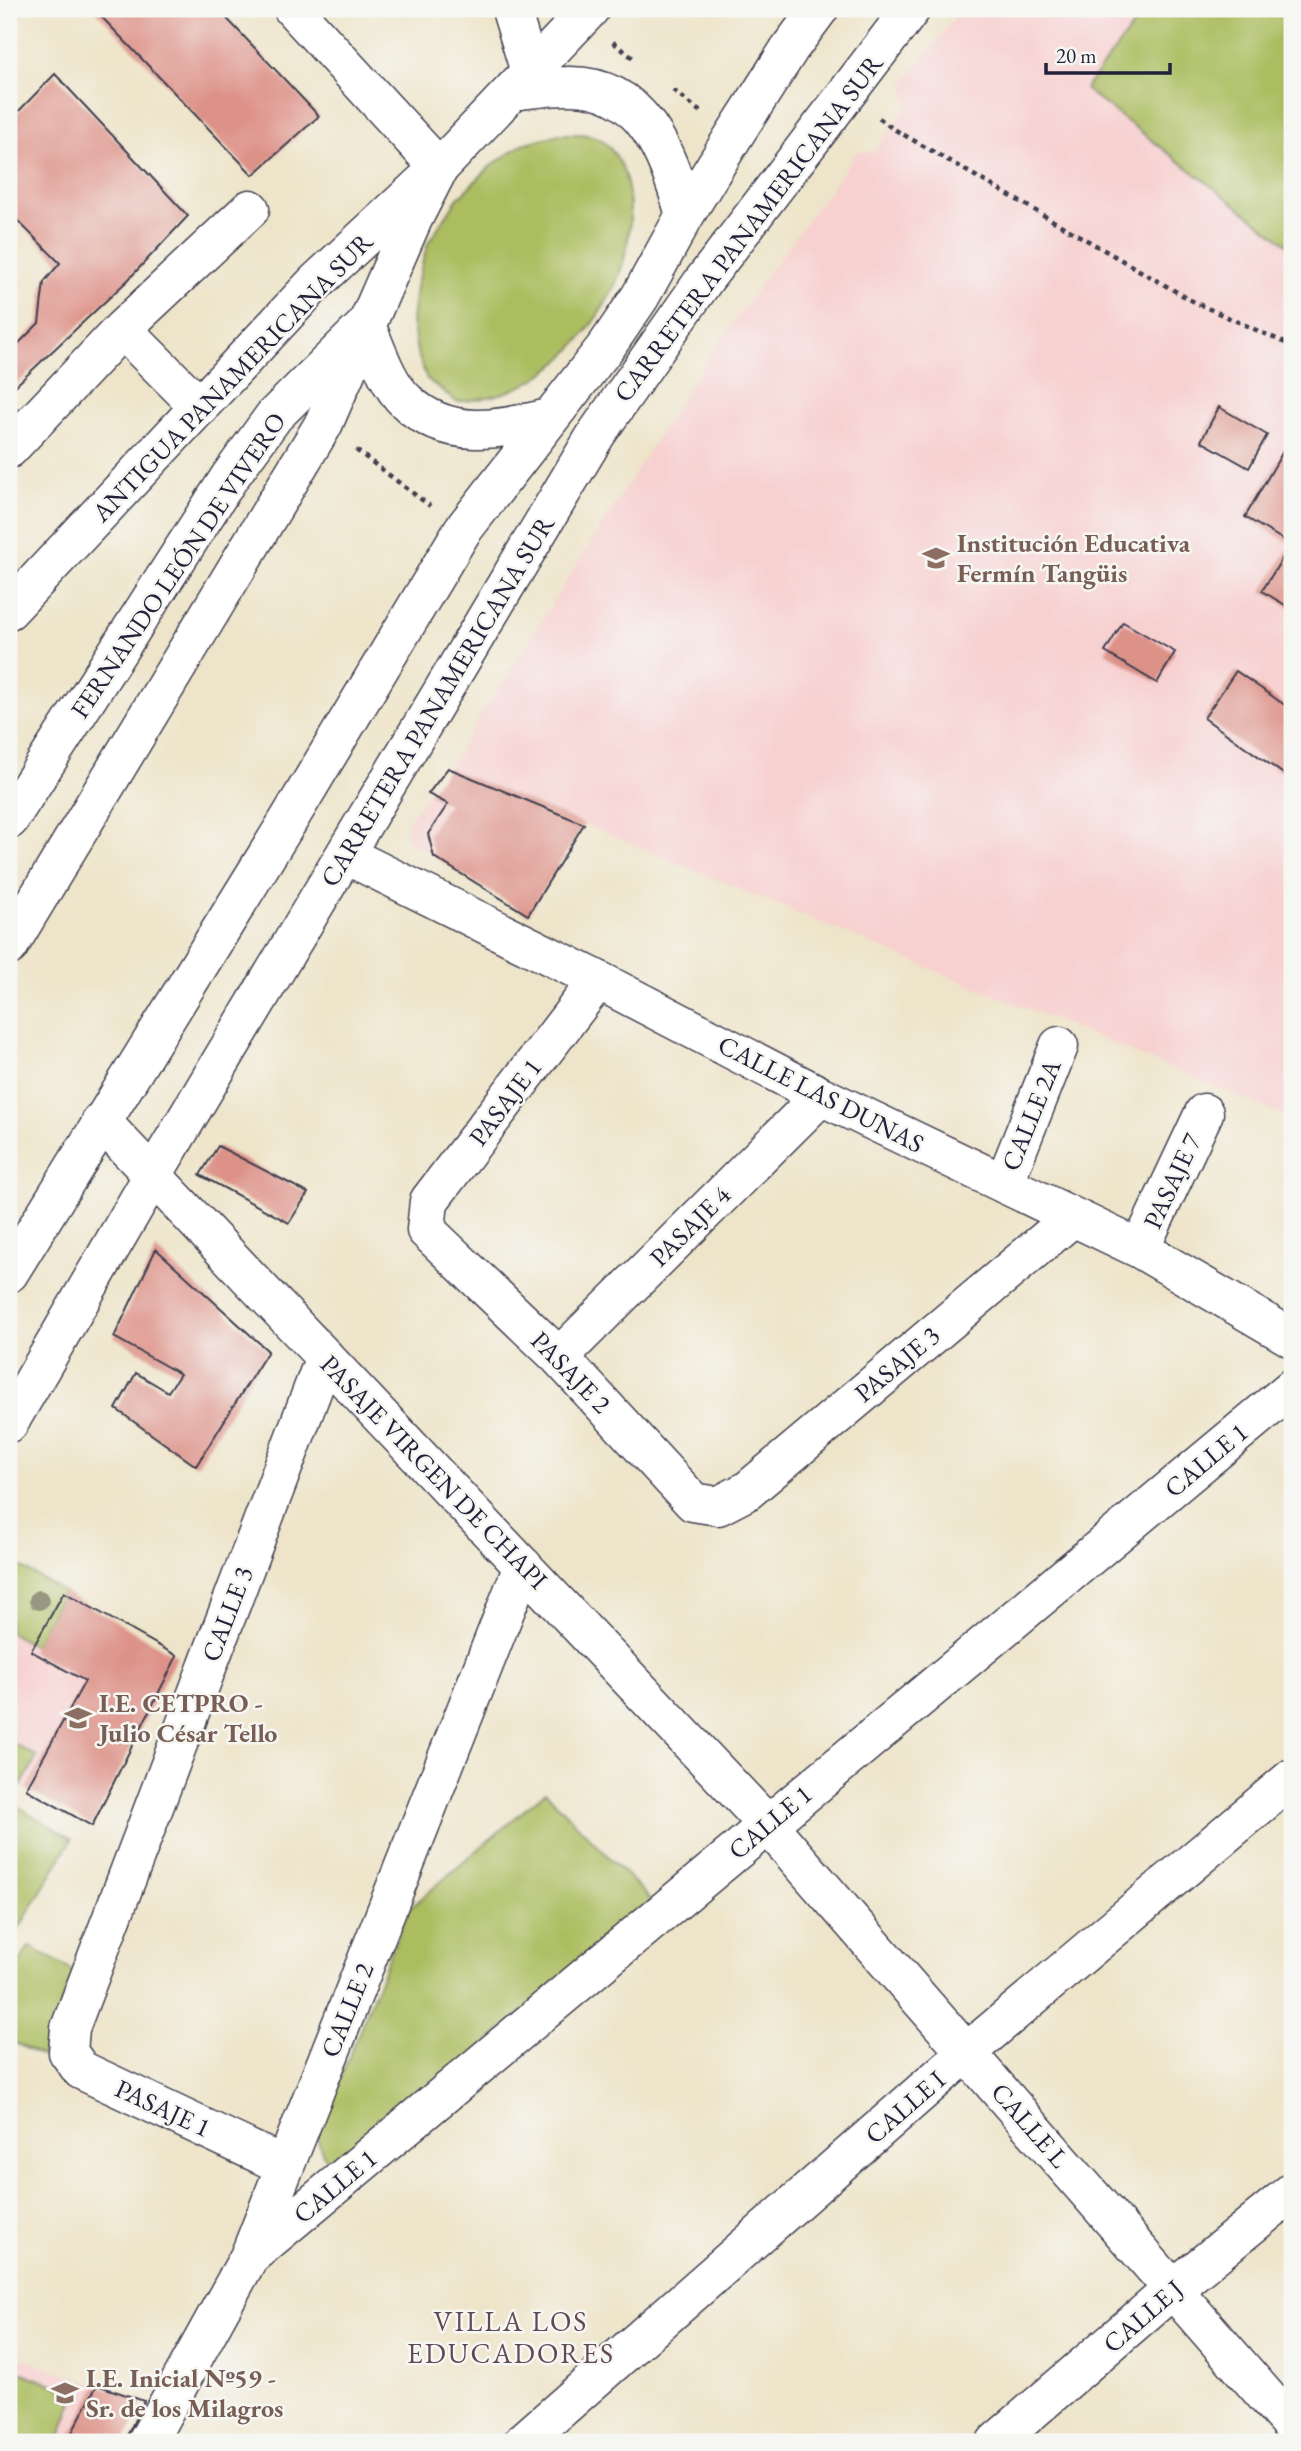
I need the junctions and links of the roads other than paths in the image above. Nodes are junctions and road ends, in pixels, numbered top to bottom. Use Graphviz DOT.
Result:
graph roads {
  1 [pos="293,9"];
  2 [pos="516,9"];
  3 [pos="819,9"];
  4 [pos="911,9"];
  5 [pos="586,13"];
  6 [pos="521,82"];
  7 [pos="439,168"];
  8 [pos="250,209"];
  9 [pos="685,215"];
  10 [pos="366,325"];
  11 [pos="122,329"];
  12 [pos="200,407"];
  13 [pos="549,418"];
  14 [pos="9,449"];
  15 [pos="16,590"];
  16 [pos="9,820"];
  17 [pos="346,855"];
  18 [pos="9,946"];
  19 [pos="598,980"];
  20 [pos="1059,1046"];
  21 [pos="821,1096"];
  22 [pos="1204,1113"];
  23 [pos="101,1121"];
  24 [pos="153,1175"];
  25 [pos="1004,1184"];
  26 [pos="1073,1217"];
  27 [pos="426,1230"];
  28 [pos="1140,1249"];
  29 [pos="9,1273"];
  30 [pos="1292,1338"];
  31 [pos="325,1357"];
  32 [pos="559,1357"];
  33 [pos="1292,1388"];
  34 [pos="9,1423"];
  35 [pos="718,1506"];
  36 [pos="523,1566"];
  37 [pos="1292,1778"];
  38 [pos="767,1824"];
  39 [pos="70,2028"];
  40 [pos="967,2052"];
  41 [pos="285,2166"];
  42 [pos="1292,2192"];
  43 [pos="249,2257"];
  44 [pos="1173,2289"];
  45 [pos="1292,2426"];
  46 [pos="147,2442"];
  47 [pos="523,2442"];
  48 [pos="996,2442"];
  1 -- 7 [label="main road"];
  2 -- 6 [label="main road"];
  3 -- 9 [label="main road, CARRETERA PANAMERICANA SUR"];
  4 -- 17 [label="main road, CARRETERA PANAMERICANA SUR"];
  5 -- 6 [label="main road"];
  6 -- 7 [label="main road"];
  6 -- 9 [label="main road"];
  7 -- 10 [label="main road"];
  7 -- 12 [label="main road, ANTIGUA PANAMERICANA SUR"];
  8 -- 11 [label="main road"];
  9 -- 13 [label="main road, CARRETERA PANAMERICANA SUR"];
  10 -- 13 [label="main road"];
  10 -- 16 [label="main road, FERNANDO LEÓN DE VIVERO"];
  10 -- 18 [label="main road"];
  11 -- 12 [label="main road"];
  11 -- 14 [label="main road"];
  12 -- 15 [label="main road, ANTIGUA PANAMERICANA SUR"];
  13 -- 23 [label="main road, CARRETERA PANAMERICANA SUR"];
  17 -- 19 [label="main road, CALLE LAS DUNAS"];
  17 -- 24 [label="main road, CARRETERA PANAMERICANA SUR"];
  19 -- 21 [label="main road, CALLE LAS DUNAS"];
  19 -- 27 [label="main road, PASAJE 1"];
  20 -- 25 [label="main road, CALLE 2A"];
  21 -- 25 [label="main road, CALLE LAS DUNAS"];
  21 -- 32 [label="main road, PASAJE 4"];
  22 -- 28 [label="main road, PASAJE 7"];
  23 -- 24 [label="main road, PASAJE VIRGEN DE CHAPI"];
  23 -- 29 [label="main road, CARRETERA PANAMERICANA SUR"];
  24 -- 31 [label="main road, PASAJE VIRGEN DE CHAPI"];
  24 -- 34 [label="main road, CARRETERA PANAMERICANA SUR"];
  25 -- 26 [label="main road, CALLE LAS DUNAS"];
  26 -- 28 [label="main road, CALLE LAS DUNAS"];
  26 -- 35 [label="main road, PASAJE 3"];
  27 -- 32 [label="main road, PASAJE 2"];
  28 -- 30 [label="main road, CALLE LAS DUNAS"];
  31 -- 36 [label="main road, PASAJE VIRGEN DE CHAPI"];
  31 -- 39 [label="main road, CALLE 3"];
  32 -- 35 [label="main road, PASAJE 2"];
  33 -- 38 [label="main road, CALLE 1"];
  36 -- 38 [label="main road, PASAJE VIRGEN DE CHAPI"];
  36 -- 41 [label="main road, CALLE 2"];
  37 -- 40 [label="main road, CALLE I"];
  38 -- 40 [label="main road, CALLE L"];
  38 -- 43 [label="main road, CALLE 1"];
  39 -- 41 [label="main road, PASAJE 1"];
  40 -- 44 [label="main road, CALLE L"];
  40 -- 47 [label="main road, CALLE I"];
  41 -- 43 [label="main road, CALLE 2"];
  42 -- 44 [label="main road, CALLE J"];
  43 -- 46 [label="main road, CALLE 2"];
  44 -- 45 [label="main road, CALLE L"];
  44 -- 48 [label="main road, CALLE J"];
}
